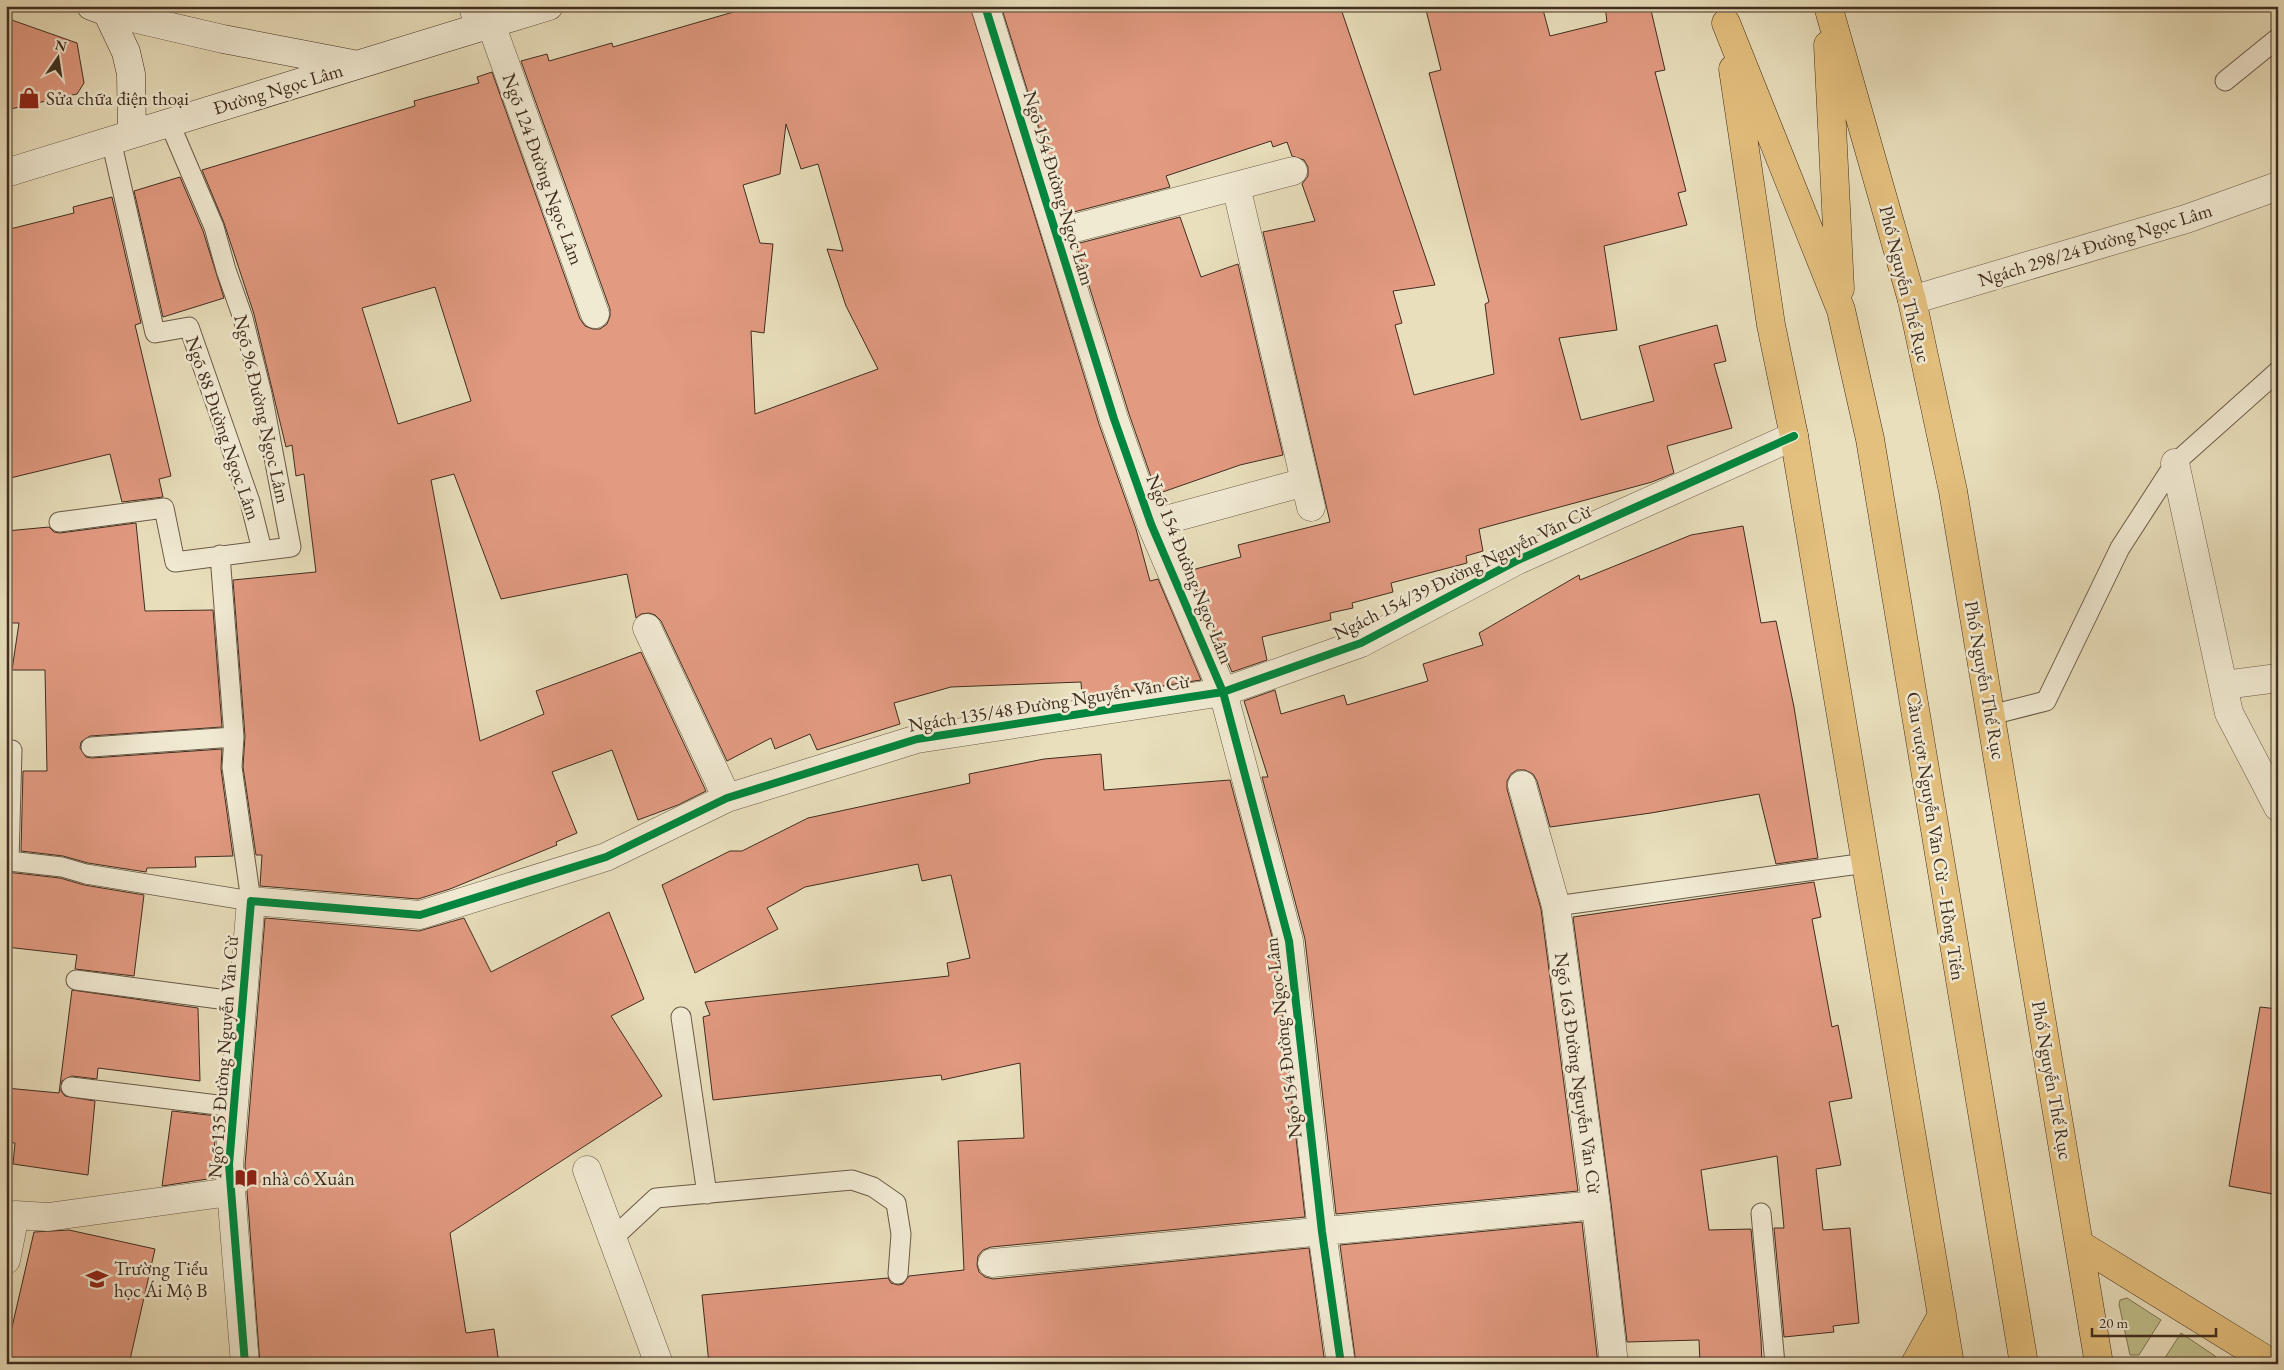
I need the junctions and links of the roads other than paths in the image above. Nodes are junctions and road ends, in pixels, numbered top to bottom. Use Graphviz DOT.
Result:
graph roads {
  1 [pos="550,6"];
  2 [pos="985,6"];
  3 [pos="1827,6"];
  4 [pos="99,9"];
  5 [pos="1724,15"];
  6 [pos="481,19"];
  7 [pos="2278,38"];
  8 [pos="356,65"];
  9 [pos="2226,81"];
  10 [pos="169,122"];
  11 [pos="122,137"];
  12 [pos="1293,171"];
  13 [pos="6,173"];
  14 [pos="1236,186"];
  15 [pos="2278,186"];
  16 [pos="1056,233"];
  17 [pos="1912,300"];
  18 [pos="1841,310"];
  19 [pos="595,314"];
  20 [pos="2278,371"];
  21 [pos="1794,436"];
  22 [pos="2176,463"];
  23 [pos="59,522"];
  24 [pos="1150,524"];
  25 [pos="262,550"];
  26 [pos="220,555"];
  27 [pos="647,628"];
  28 [pos="2278,678"];
  29 [pos="2224,685"];
  30 [pos="1223,692"];
  31 [pos="1990,715"];
  32 [pos="234,737"];
  33 [pos="91,747"];
  34 [pos="6,751"];
  35 [pos="1522,785"];
  36 [pos="727,798"];
  37 [pos="2278,807"];
  38 [pos="1866,863"];
  39 [pos="252,901"];
  40 [pos="1556,906"];
  41 [pos="76,980"];
  42 [pos="242,1002"];
  43 [pos="681,1017"];
  44 [pos="71,1087"];
  45 [pos="234,1107"];
  46 [pos="587,1170"];
  47 [pos="230,1192"];
  48 [pos="707,1194"];
  49 [pos="1596,1205"];
  50 [pos="1761,1213"];
  51 [pos="1322,1232"];
  52 [pos="612,1239"];
  53 [pos="2079,1244"];
  54 [pos="6,1260"];
  55 [pos="992,1263"];
  56 [pos="898,1274"];
  57 [pos="1942,1315"];
  58 [pos="245,1364"];
  59 [pos="659,1364"];
  60 [pos="1341,1364"];
  61 [pos="1614,1364"];
  62 [pos="1776,1364"];
  63 [pos="1915,1364"];
  64 [pos="1950,1364"];
  65 [pos="2024,1364"];
  66 [pos="2099,1364"];
  67 [pos="2274,1364"];
  1 -- 6 [label="street, Đường Ngọc Lâm"];
  2 -- 16 [label="street, Ngõ 154 Đường Ngọc Lâm"];
  3 -- 17 [label="main road, Phố Nguyễn Thế Rục"];
  3 -- 18 [label="main road"];
  4 -- 8 [label="street"];
  4 -- 11 [label="street"];
  5 -- 18 [label="main road"];
  5 -- 21 [label="main road"];
  6 -- 8 [label="street, Đường Ngọc Lâm"];
  6 -- 19 [label="street, Ngõ 124 Đường Ngọc Lâm"];
  7 -- 9 [label="lane"];
  8 -- 10 [label="street, Đường Ngọc Lâm"];
  10 -- 11 [label="street, Đường Ngọc Lâm"];
  10 -- 25 [label="lane, Ngõ 96 Đường Ngọc Lâm"];
  11 -- 13 [label="street, Đường Ngọc Lâm"];
  11 -- 25 [label="lane, Ngõ 88 Đường Ngọc Lâm"];
  12 -- 14 [label="street"];
  14 -- 16 [label="street"];
  14 -- 24 [label="street"];
  15 -- 17 [label="street, Ngách 298/24 Đường Ngọc Lâm"];
  16 -- 24 [label="street, Ngõ 154 Đường Ngọc Lâm"];
  17 -- 31 [label="main road, Phố Nguyễn Thế Rục"];
  18 -- 65 [label="main road, Cầu vượt Nguyễn Văn Cừ – Hồng Tiến"];
  20 -- 22 [label="lane"];
  21 -- 30 [label="street, Ngách 154/39 Đường Nguyễn Văn Cừ"];
  21 -- 38 [label="main road"];
  22 -- 29 [label="street"];
  22 -- 31 [label="lane"];
  23 -- 26 [label="lane, Ngõ 96 Đường Ngọc Lâm"];
  24 -- 30 [label="street, Ngõ 154 Đường Ngọc Lâm"];
  25 -- 26 [label="lane, Ngõ 96 Đường Ngọc Lâm"];
  26 -- 32 [label="lane, Ngõ 135 Đường Nguyễn Văn Cừ"];
  27 -- 36 [label="street"];
  28 -- 29 [label="street"];
  29 -- 37 [label="street"];
  30 -- 36 [label="street, Ngách 135/48 Đường Nguyễn Văn Cừ"];
  30 -- 51 [label="street, Ngõ 154 Đường Ngọc Lâm"];
  31 -- 53 [label="main road, Phố Nguyễn Thế Rục"];
  32 -- 33 [label="lane"];
  32 -- 39 [label="lane, Ngõ 135 Đường Nguyễn Văn Cừ"];
  34 -- 39 [label="lane"];
  35 -- 40 [label="street, Ngõ 163 Đường Nguyễn Văn Cừ"];
  36 -- 39 [label="street, Ngách 135/48 Đường Nguyễn Văn Cừ"];
  38 -- 40 [label="lane"];
  38 -- 57 [label="main road"];
  39 -- 42 [label="street, Ngõ 135 Đường Nguyễn Văn Cừ"];
  40 -- 49 [label="street, Ngõ 163 Đường Nguyễn Văn Cừ"];
  41 -- 42 [label="lane"];
  42 -- 45 [label="street, Ngõ 135 Đường Nguyễn Văn Cừ"];
  43 -- 48 [label="lane"];
  44 -- 45 [label="lane"];
  45 -- 47 [label="street, Ngõ 135 Đường Nguyễn Văn Cừ"];
  46 -- 52 [label="street"];
  47 -- 54 [label="street"];
  47 -- 58 [label="street, Ngõ 135 Đường Nguyễn Văn Cừ"];
  48 -- 52 [label="lane"];
  48 -- 56 [label="lane"];
  49 -- 51 [label="street"];
  49 -- 61 [label="street, Ngõ 163 Đường Nguyễn Văn Cừ"];
  50 -- 62 [label="lane"];
  51 -- 55 [label="street"];
  51 -- 60 [label="street, Ngõ 154 Đường Ngọc Lâm"];
  52 -- 59 [label="street"];
  53 -- 66 [label="main road, Phố Nguyễn Thế Rục"];
  53 -- 67 [label="main road"];
  57 -- 63 [label="main road"];
  57 -- 64 [label="main road"];
}
